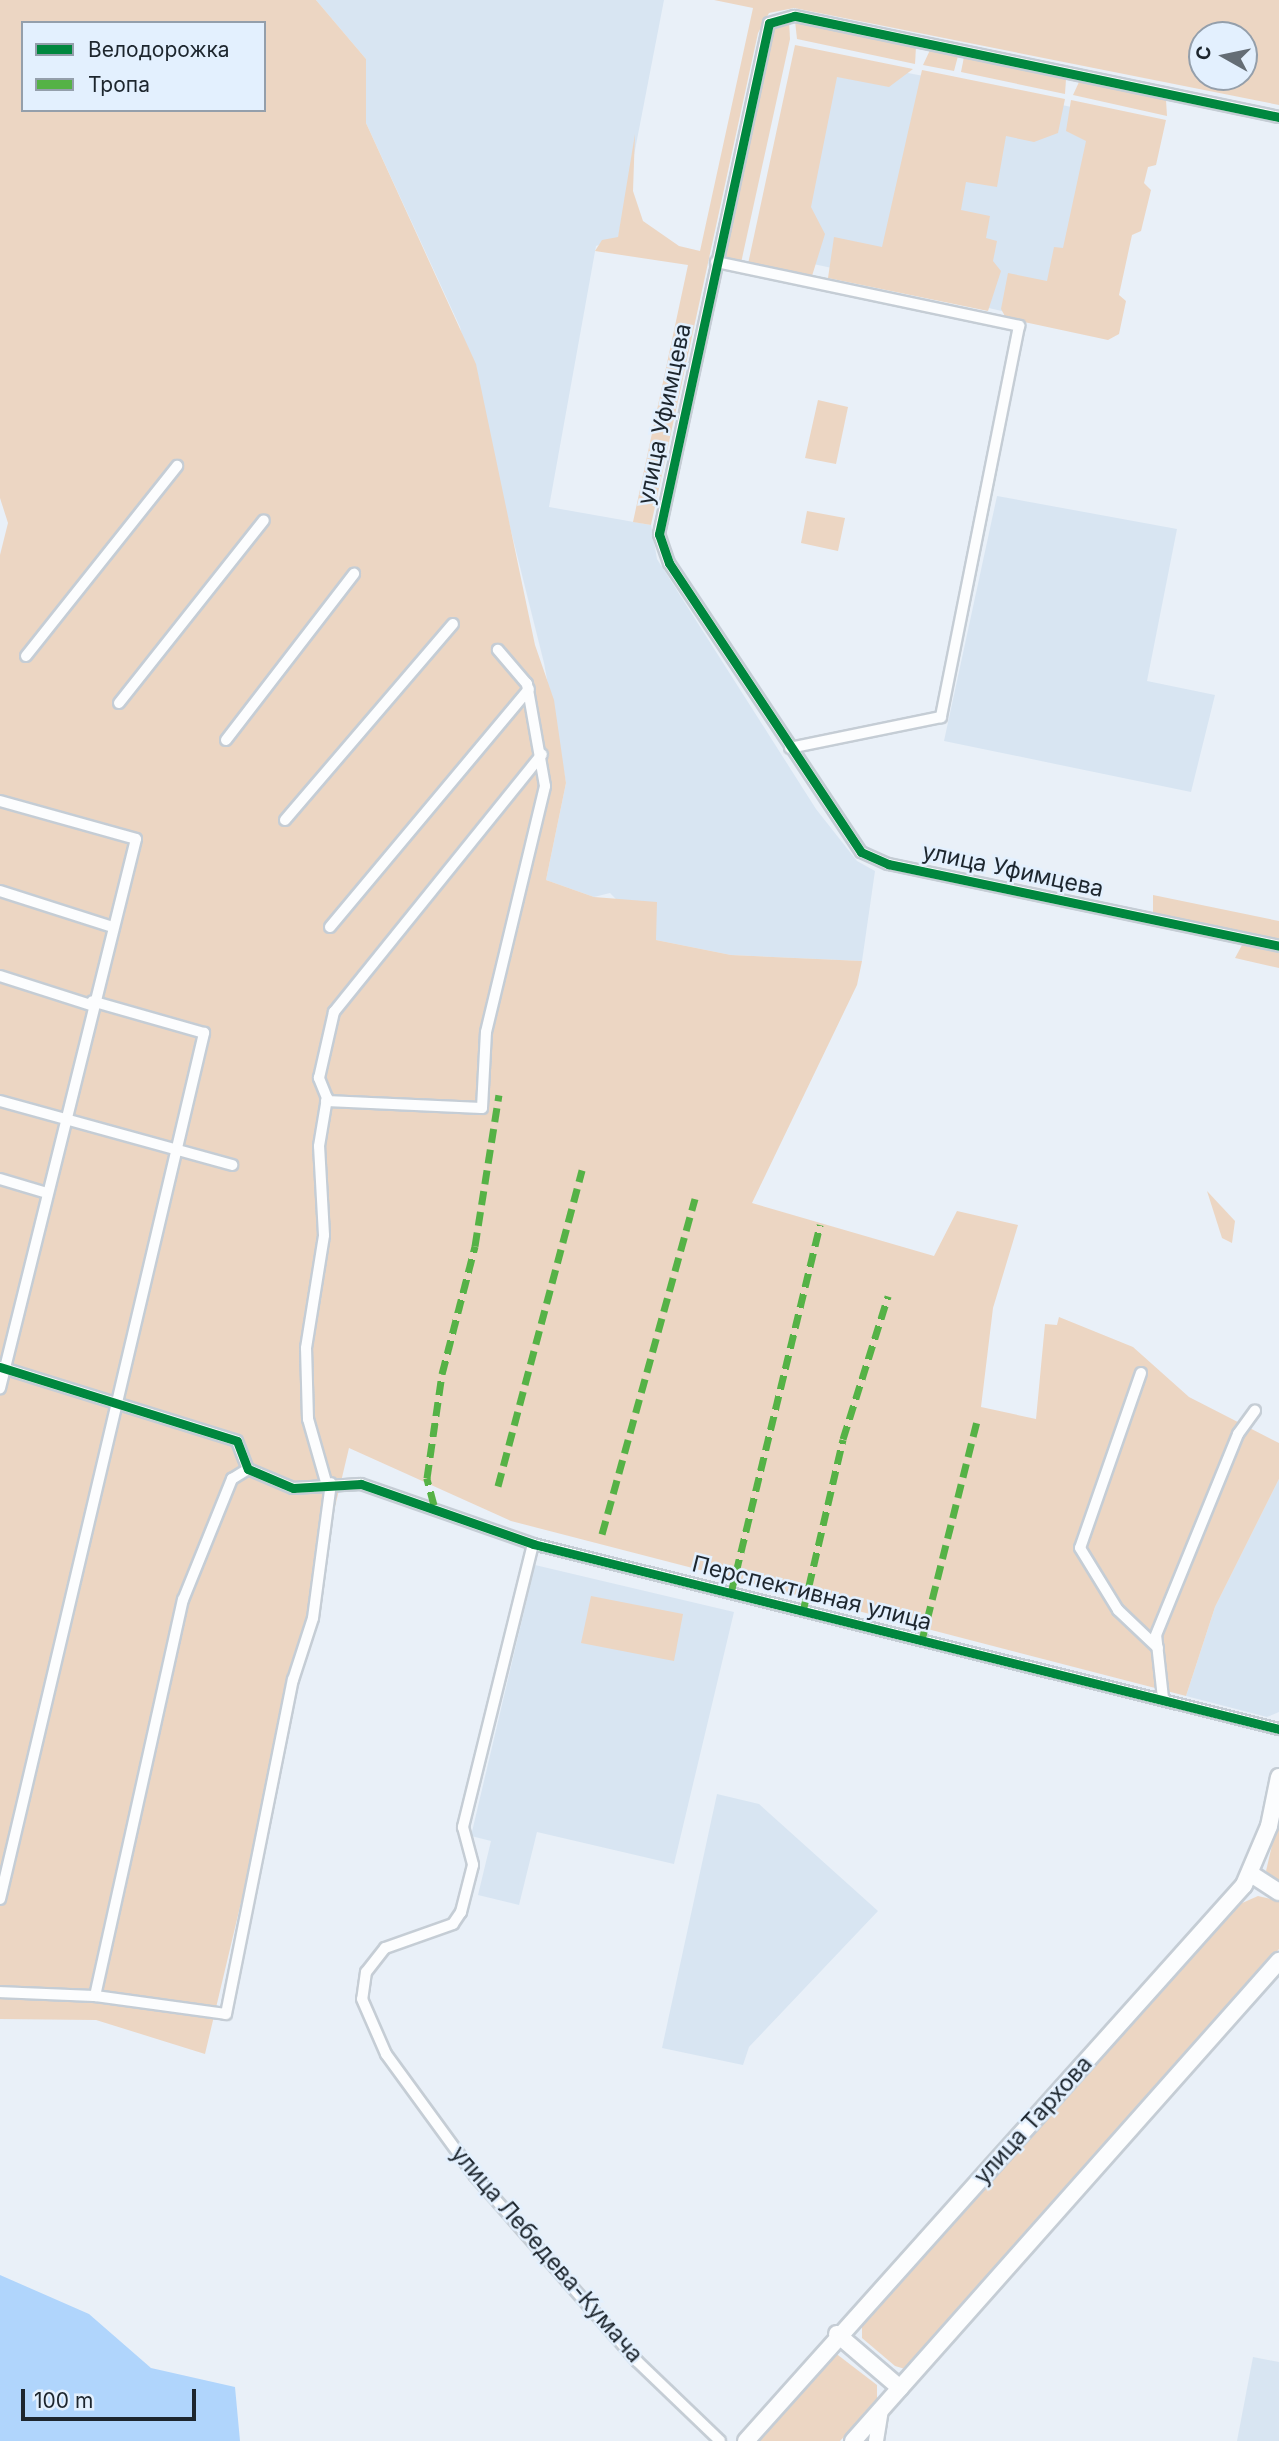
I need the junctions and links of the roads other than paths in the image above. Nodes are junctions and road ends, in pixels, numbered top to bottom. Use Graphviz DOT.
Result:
graph roads {
  1 [pos="1279,117"];
  2 [pos="716,262"];
  3 [pos="177,466"];
  4 [pos="264,520"];
  5 [pos="354,574"];
  6 [pos="453,624"];
  7 [pos="498,650"];
  8 [pos="26,656"];
  9 [pos="529,689"];
  10 [pos="119,703"];
  11 [pos="226,740"];
  12 [pos="790,748"];
  13 [pos="542,754"];
  14 [pos="0,801"];
  15 [pos="285,820"];
  16 [pos="0,891"];
  17 [pos="113,927"];
  18 [pos="330,927"];
  19 [pos="1279,946"];
  20 [pos="0,976"];
  21 [pos="92,1003"];
  22 [pos="0,1101"];
  23 [pos="326,1101"];
  24 [pos="64,1118"];
  25 [pos="175,1150"];
  26 [pos="232,1166"];
  27 [pos="0,1178"];
  28 [pos="47,1192"];
  29 [pos="2,1367"];
  30 [pos="1141,1373"];
  31 [pos="0,1388"];
  32 [pos="113,1401"];
  33 [pos="1255,1411"];
  34 [pos="247,1468"];
  35 [pos="333,1483"];
  36 [pos="533,1544"];
  37 [pos="1158,1648"];
  38 [pos="1164,1698"];
  39 [pos="1279,1729"];
  40 [pos="1279,1777"];
  41 [pos="1277,1798"];
  42 [pos="1251,1874"];
  43 [pos="1279,1892"];
  44 [pos="0,1899"];
  45 [pos="1279,1961"];
  46 [pos="0,1992"];
  47 [pos="95,1996"];
  48 [pos="837,2334"];
  49 [pos="900,2388"];
  50 [pos="881,2410"];
  51 [pos="720,2441"];
  52 [pos="746,2441"];
  53 [pos="853,2441"];
  54 [pos="876,2441"];
  1 -- 2 [label="street, улица Уфимцева"];
  2 -- 12 [label="street, улица Уфимцева"];
  2 -- 12 [label="street"];
  3 -- 8 [label="street"];
  4 -- 10 [label="street"];
  5 -- 11 [label="street"];
  6 -- 15 [label="street"];
  7 -- 9 [label="street"];
  9 -- 13 [label="street"];
  9 -- 18 [label="street"];
  12 -- 19 [label="street, улица Уфимцева"];
  13 -- 23 [label="street"];
  13 -- 23 [label="street"];
  14 -- 17 [label="street"];
  16 -- 17 [label="street"];
  17 -- 21 [label="street"];
  20 -- 21 [label="street"];
  21 -- 24 [label="street"];
  21 -- 25 [label="street"];
  22 -- 24 [label="street"];
  23 -- 35 [label="street"];
  24 -- 25 [label="street"];
  24 -- 28 [label="street"];
  25 -- 26 [label="street"];
  25 -- 32 [label="street"];
  27 -- 28 [label="street"];
  28 -- 29 [label="street"];
  29 -- 31 [label="street"];
  29 -- 32 [label="street"];
  30 -- 37 [label="street"];
  32 -- 34 [label="street"];
  32 -- 44 [label="street"];
  33 -- 37 [label="street"];
  34 -- 35 [label="street"];
  34 -- 47 [label="street"];
  35 -- 36 [label="street, Перспективная улица"];
  35 -- 47 [label="street"];
  36 -- 38 [label="street, Перспективная улица"];
  36 -- 51 [label="street, улица Лебедева-Кумача"];
  37 -- 38 [label="street"];
  38 -- 39 [label="street, Перспективная улица"];
  40 -- 41 [label="main road, улица Тархова"];
  41 -- 42 [label="main road, улица Тархова"];
  42 -- 43 [label="main road"];
  42 -- 48 [label="main road, улица Тархова"];
  45 -- 49 [label="main road"];
  46 -- 47 [label="street"];
  48 -- 49 [label="main road"];
  48 -- 52 [label="main road, улица Тархова"];
  49 -- 50 [label="main road"];
  50 -- 53 [label="main road"];
  50 -- 54 [label="street"];
}
